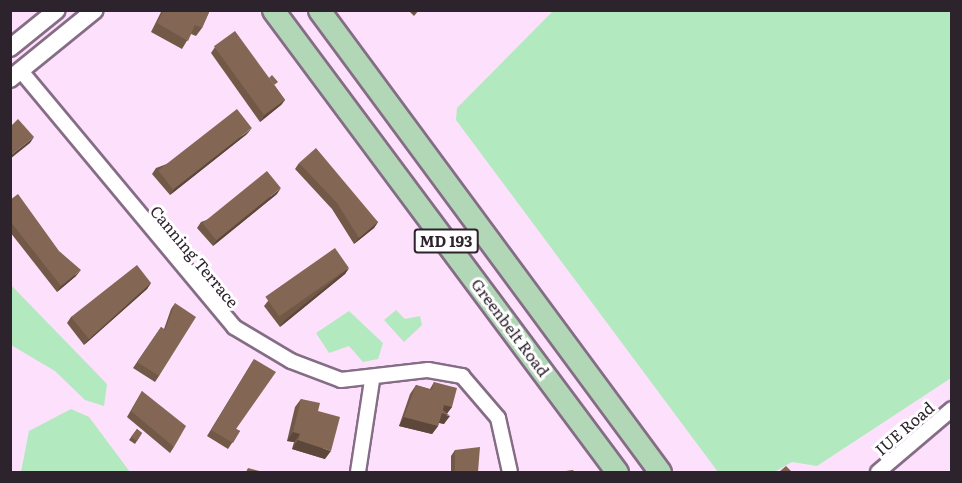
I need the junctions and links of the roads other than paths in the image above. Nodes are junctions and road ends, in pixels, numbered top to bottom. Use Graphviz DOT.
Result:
graph roads {
  1 [pos="57,10"];
  2 [pos="95,10"];
  3 [pos="273,10"];
  4 [pos="319,10"];
  5 [pos="10,48"];
  6 [pos="16,75"];
  7 [pos="372,380"];
  8 [pos="951,409"];
  9 [pos="358,472"];
  10 [pos="510,472"];
  11 [pos="617,472"];
  12 [pos="660,472"];
  13 [pos="880,472"];
  1 -- 5 [label="street"];
  2 -- 6 [label="street"];
  3 -- 11 [label="main road, Greenbelt Road / MD 193"];
  4 -- 12 [label="main road, Greenbelt Road / MD 193"];
  6 -- 7 [label="street, Canning Terrace"];
  7 -- 9 [label="street"];
  7 -- 10 [label="street, Canning Terrace"];
  8 -- 13 [label="street, IUE Road"];
}
